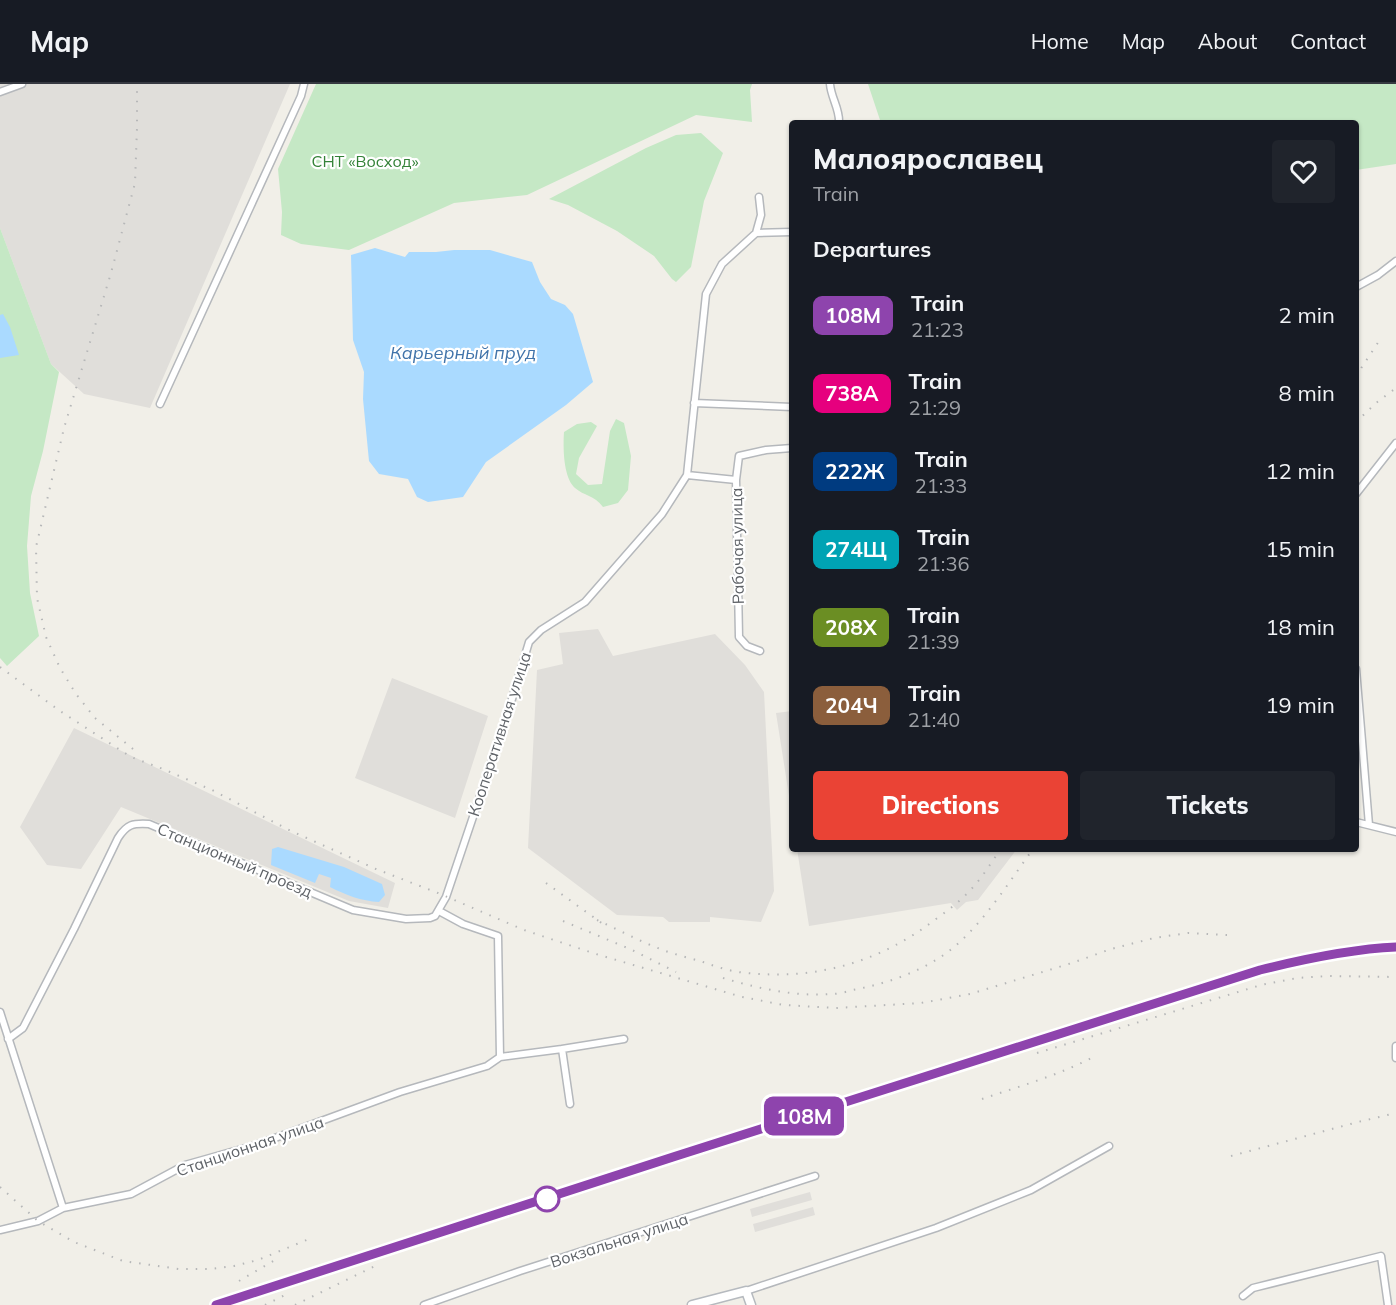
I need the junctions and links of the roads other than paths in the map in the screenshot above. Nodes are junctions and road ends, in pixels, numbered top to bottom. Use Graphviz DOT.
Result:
graph roads {
  1 [pos="22,84"];
  2 [pos="304,84"];
  3 [pos="830,84"];
  4 [pos="0,92"];
  5 [pos="839,120"];
  6 [pos="759,197"];
  7 [pos="789,232"];
  8 [pos="756,233"];
  9 [pos="1396,261"];
  10 [pos="1359,285"];
  11 [pos="694,403"];
  12 [pos="160,404"];
  13 [pos="789,407"];
  14 [pos="1396,443"];
  15 [pos="789,448"];
  16 [pos="687,475"];
  17 [pos="736,480"];
  18 [pos="1359,490"];
  19 [pos="760,651"];
  20 [pos="1359,705"];
  21 [pos="1359,823"];
  22 [pos="1369,825"];
  23 [pos="1396,832"];
  24 [pos="439,911"];
  25 [pos="0,1012"];
  26 [pos="8,1039"];
  27 [pos="624,1039"];
  28 [pos="1396,1046"];
  29 [pos="561,1049"];
  30 [pos="500,1057"];
  31 [pos="1396,1058"];
  32 [pos="570,1104"];
  33 [pos="1109,1146"];
  34 [pos="815,1176"];
  35 [pos="63,1208"];
  36 [pos="0,1230"];
  37 [pos="746,1291"];
  38 [pos="1243,1296"];
  39 [pos="424,1305"];
  40 [pos="692,1305"];
  41 [pos="751,1305"];
  42 [pos="1388,1305"];
  1 -- 4 [label="street"];
  2 -- 12 [label="street"];
  3 -- 5 [label="street"];
  6 -- 8 [label="street"];
  7 -- 8 [label="street"];
  8 -- 11 [label="street, Кооперативная улица"];
  9 -- 10 [label="street"];
  11 -- 13 [label="street"];
  11 -- 16 [label="street, Кооперативная улица"];
  14 -- 18 [label="street"];
  15 -- 17 [label="street, Рабочая улица"];
  16 -- 17 [label="street"];
  16 -- 24 [label="street, Кооперативная улица"];
  17 -- 19 [label="street, Рабочая улица"];
  20 -- 22 [label="street"];
  21 -- 22 [label="street"];
  22 -- 23 [label="street"];
  24 -- 26 [label="street, Станционный проезд"];
  24 -- 30 [label="street"];
  25 -- 26 [label="street"];
  26 -- 35 [label="street"];
  27 -- 29 [label="street, Станционная улица"];
  28 -- 31 [label="street"];
  29 -- 30 [label="street, Станционная улица"];
  29 -- 32 [label="street"];
  30 -- 35 [label="street, Станционная улица"];
  33 -- 37 [label="street"];
  34 -- 39 [label="street, Вокзальная улица"];
  35 -- 36 [label="street, Станционная улица"];
  37 -- 40 [label="main road"];
  37 -- 41 [label="main road"];
  38 -- 42 [label="street"];
}
